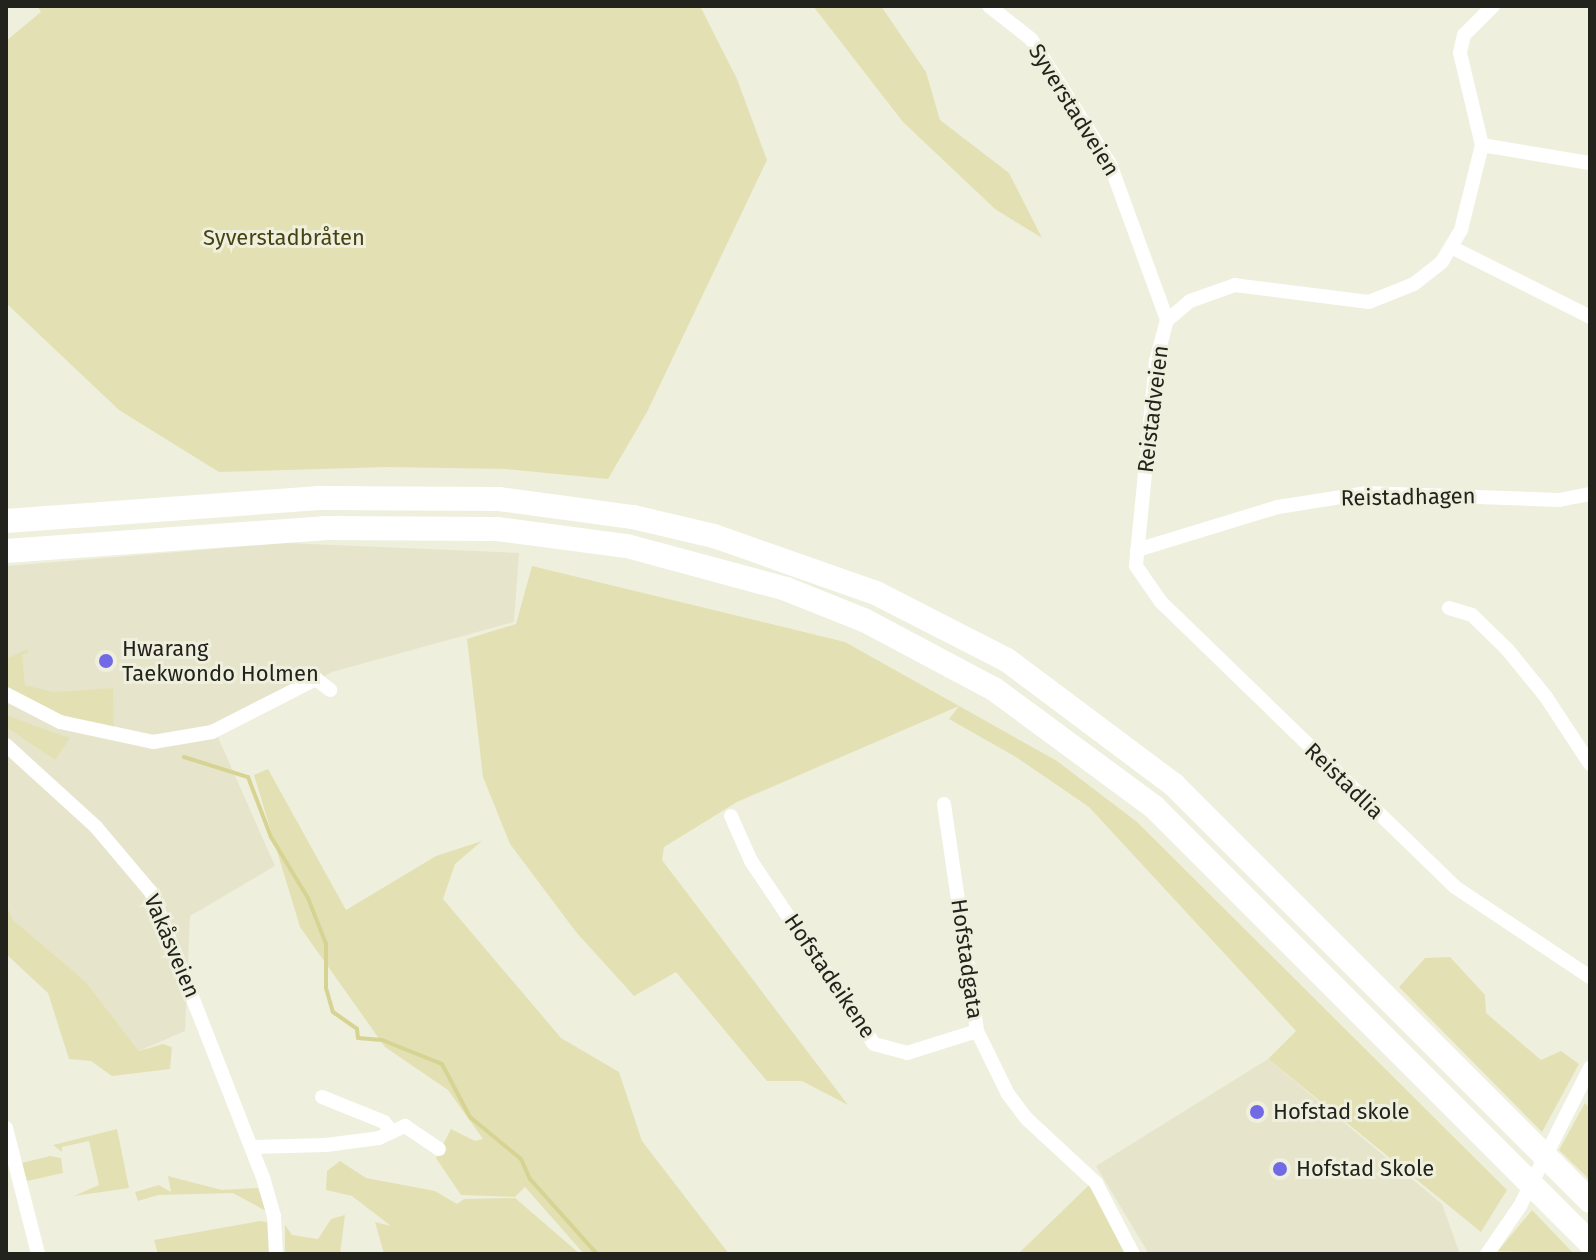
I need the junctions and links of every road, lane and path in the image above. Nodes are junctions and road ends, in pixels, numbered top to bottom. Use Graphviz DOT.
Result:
graph roads {
  1 [pos="989,6"];
  2 [pos="1493,6"];
  3 [pos="1482,145"];
  4 [pos="1590,163"];
  5 [pos="1455,249"];
  6 [pos="1590,317"];
  7 [pos="1167,320"];
  8 [pos="1590,494"];
  9 [pos="6,521"];
  10 [pos="1137,550"];
  11 [pos="6,551"];
  12 [pos="1449,608"];
  13 [pos="330,690"];
  14 [pos="6,694"];
  15 [pos="6,745"];
  16 [pos="1590,764"];
  17 [pos="944,804"];
  18 [pos="731,816"];
  19 [pos="1590,977"];
  20 [pos="977,1031"];
  21 [pos="1590,1068"];
  22 [pos="322,1097"];
  23 [pos="6,1128"];
  24 [pos="390,1130"];
  25 [pos="252,1147"];
  26 [pos="439,1149"];
  27 [pos="1590,1201"];
  28 [pos="1590,1243"];
  29 [pos="1489,1252"];
  30 [pos="38,1254"];
  31 [pos="276,1254"];
  32 [pos="1133,1254"];
  1 -- 7 [label="street, Syverstadveien"];
  2 -- 3 [label="street"];
  3 -- 4 [label="street"];
  3 -- 5 [label="street"];
  5 -- 6 [label="street"];
  5 -- 7 [label="street, Reistadveien"];
  7 -- 10 [label="street, Reistadveien"];
  8 -- 10 [label="street, Reistadhagen"];
  9 -- 27 [label="highway"];
  10 -- 19 [label="street, Reistadlia"];
  11 -- 28 [label="highway"];
  12 -- 16 [label="street"];
  13 -- 14 [label="street"];
  15 -- 25 [label="street, Vakåsveien"];
  17 -- 20 [label="street, Hofstadgata"];
  18 -- 20 [label="street, Hofstadeikene"];
  20 -- 32 [label="street, Hofstadgata"];
  21 -- 29 [label="street"];
  22 -- 24 [label="street"];
  23 -- 30 [label="street"];
  24 -- 25 [label="street"];
  24 -- 26 [label="street"];
  25 -- 31 [label="street, Vakåsveien"];
}
